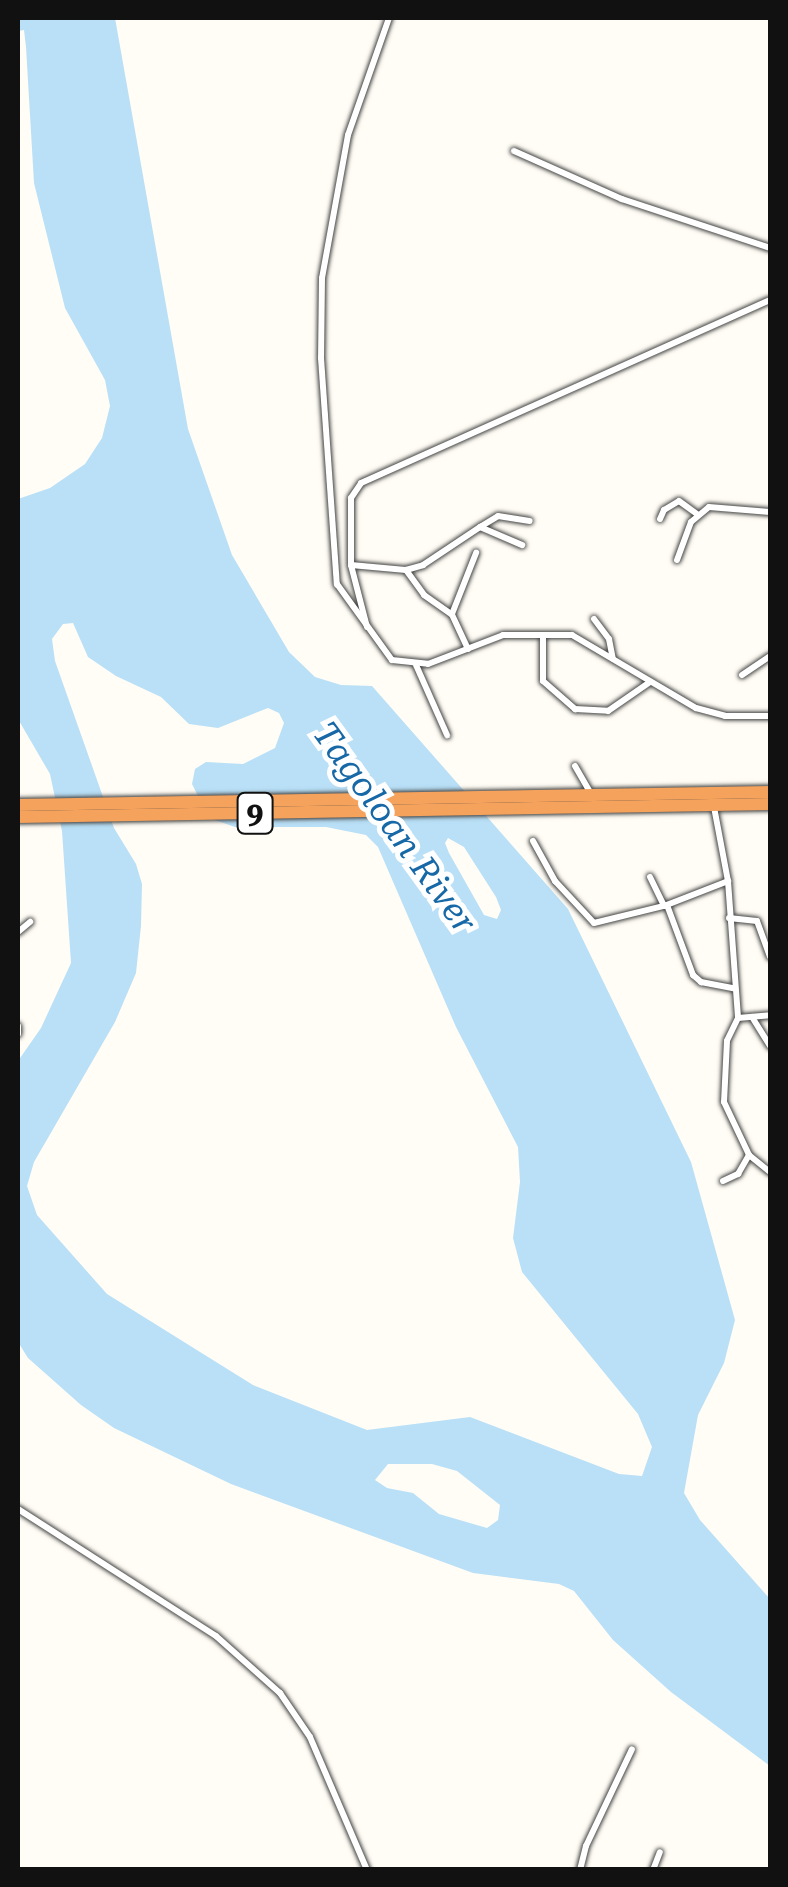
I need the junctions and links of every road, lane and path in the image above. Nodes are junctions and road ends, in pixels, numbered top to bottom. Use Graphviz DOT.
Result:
graph roads {
  1 [pos="389,18"];
  2 [pos="514,151"];
  3 [pos="770,248"];
  4 [pos="770,300"];
  5 [pos="770,512"];
  6 [pos="697,514"];
  7 [pos="660,519"];
  8 [pos="530,521"];
  9 [pos="480,527"];
  10 [pos="522,545"];
  11 [pos="476,553"];
  12 [pos="676,560"];
  13 [pos="351,564"];
  14 [pos="406,570"];
  15 [pos="452,614"];
  16 [pos="594,619"];
  17 [pos="369,634"];
  18 [pos="543,636"];
  19 [pos="468,649"];
  20 [pos="770,656"];
  21 [pos="612,660"];
  22 [pos="416,665"];
  23 [pos="742,675"];
  24 [pos="650,682"];
  25 [pos="770,716"];
  26 [pos="447,736"];
  27 [pos="576,766"];
  28 [pos="770,792"];
  29 [pos="592,794"];
  30 [pos="18,804"];
  31 [pos="489,804"];
  32 [pos="770,804"];
  33 [pos="714,807"];
  34 [pos="18,818"];
  35 [pos="532,841"];
  36 [pos="650,877"];
  37 [pos="728,881"];
  38 [pos="666,905"];
  39 [pos="729,918"];
  40 [pos="30,922"];
  41 [pos="18,932"];
  42 [pos="770,957"];
  43 [pos="734,988"];
  44 [pos="770,1015"];
  45 [pos="752,1017"];
  46 [pos="738,1018"];
  47 [pos="770,1046"];
  48 [pos="749,1155"];
  49 [pos="770,1172"];
  50 [pos="723,1181"];
  51 [pos="18,1509"];
  52 [pos="632,1749"];
  53 [pos="660,1852"];
  54 [pos="367,1870"];
  55 [pos="580,1870"];
  56 [pos="654,1870"];
  1 -- 17 [label="street"];
  2 -- 3 [label="street"];
  4 -- 13 [label="street"];
  5 -- 6 [label="street"];
  6 -- 7 [label="street"];
  6 -- 12 [label="street"];
  8 -- 9 [label="street"];
  9 -- 10 [label="street"];
  9 -- 14 [label="street"];
  11 -- 15 [label="street"];
  13 -- 14 [label="street"];
  13 -- 17 [label="street"];
  14 -- 15 [label="street"];
  15 -- 19 [label="street"];
  16 -- 21 [label="street"];
  17 -- 22 [label="street"];
  18 -- 19 [label="street"];
  18 -- 21 [label="street"];
  18 -- 24 [label="street"];
  19 -- 22 [label="street"];
  20 -- 23 [label="street"];
  21 -- 24 [label="street"];
  22 -- 26 [label="street"];
  24 -- 25 [label="street"];
  27 -- 29 [label="street"];
  28 -- 29 [label="highway, 9"];
  29 -- 31 [label="highway, 9"];
  30 -- 31 [label="highway, 9"];
  31 -- 33 [label="highway, 9"];
  31 -- 34 [label="highway, 9"];
  32 -- 33 [label="highway, 9"];
  33 -- 37 [label="street"];
  35 -- 38 [label="street"];
  36 -- 38 [label="street"];
  37 -- 38 [label="street"];
  37 -- 39 [label="street"];
  38 -- 43 [label="street"];
  39 -- 42 [label="street"];
  39 -- 43 [label="street"];
  40 -- 41 [label="street"];
  43 -- 46 [label="street"];
  44 -- 45 [label="street"];
  45 -- 46 [label="street"];
  45 -- 47 [label="street"];
  46 -- 48 [label="street"];
  48 -- 49 [label="street"];
  48 -- 50 [label="street"];
  51 -- 54 [label="street"];
  52 -- 55 [label="street"];
  53 -- 56 [label="street"];
}
